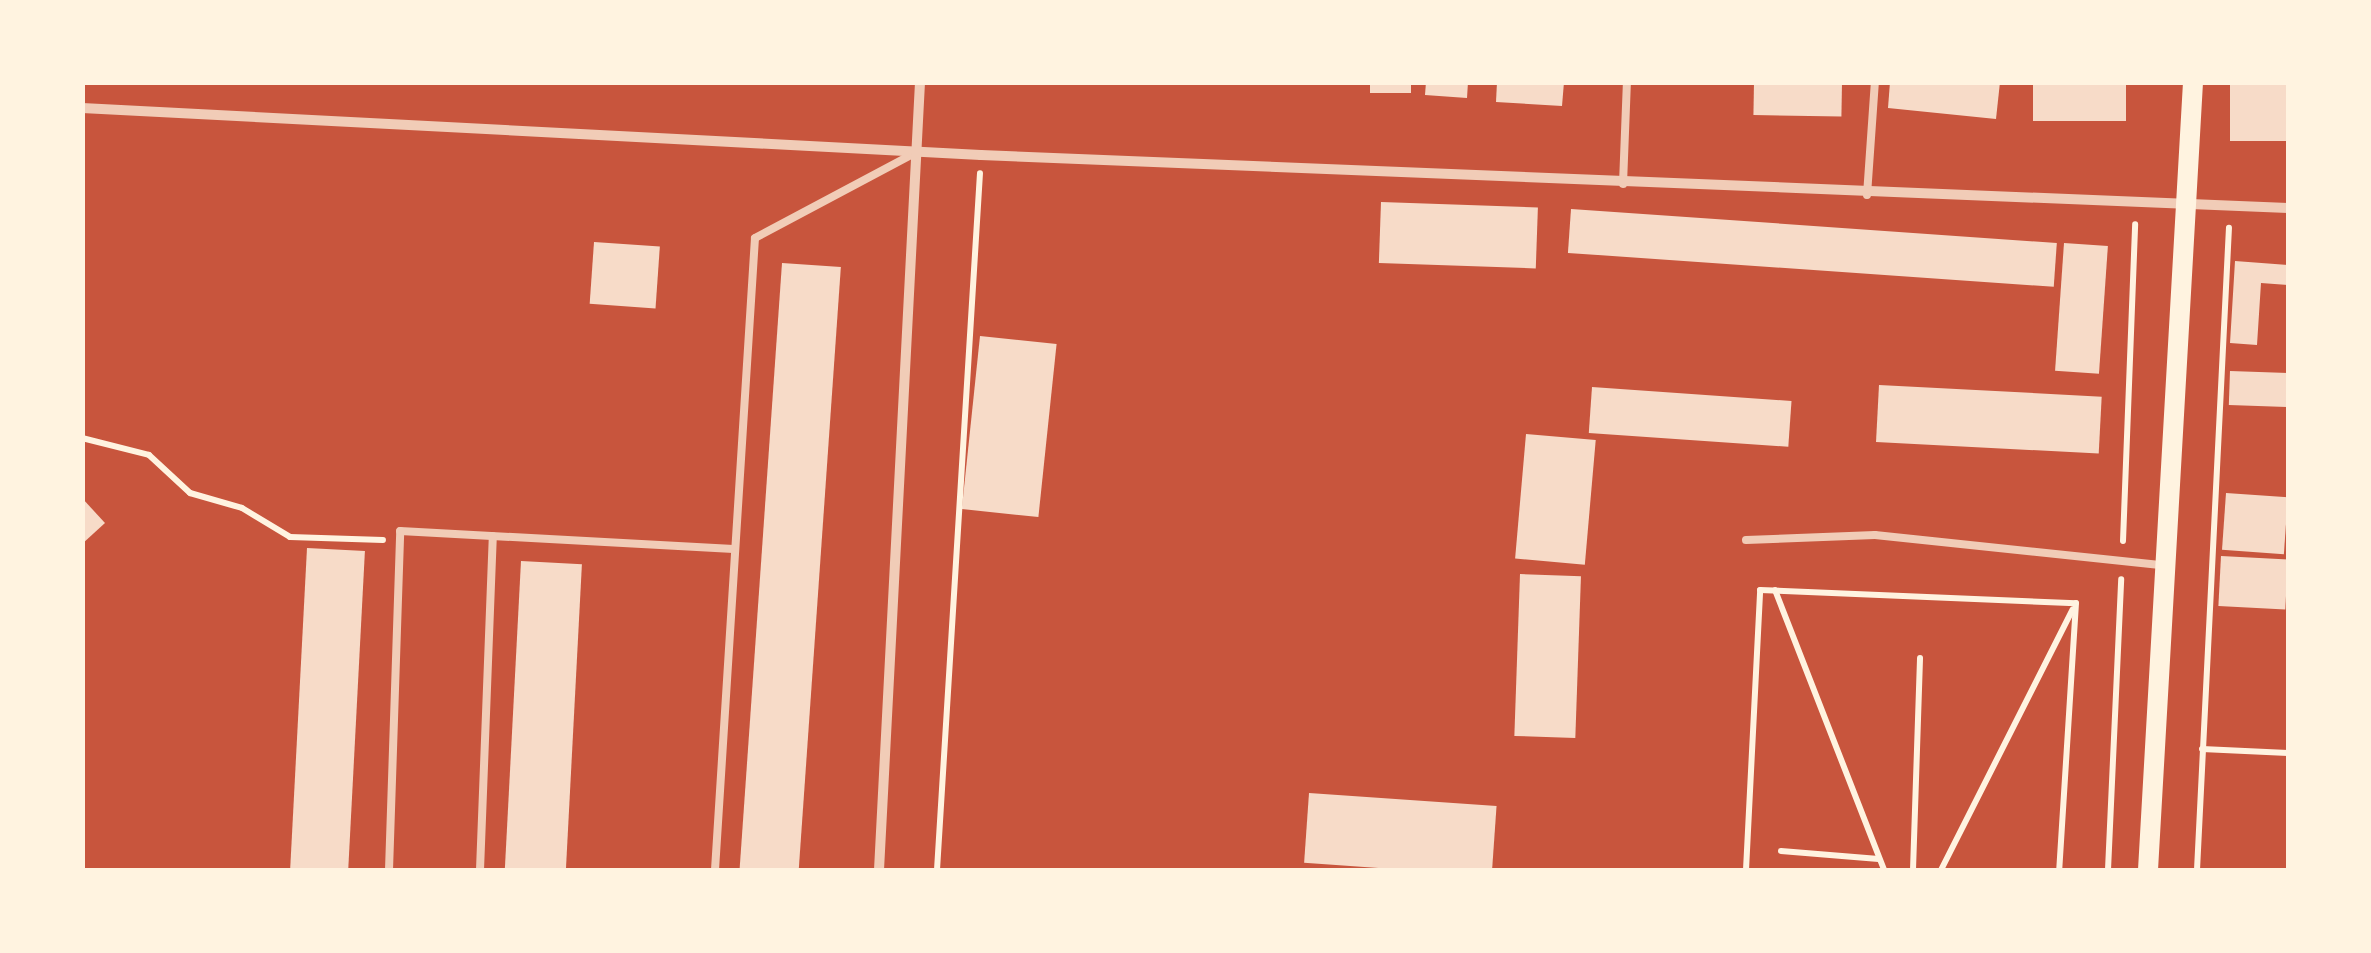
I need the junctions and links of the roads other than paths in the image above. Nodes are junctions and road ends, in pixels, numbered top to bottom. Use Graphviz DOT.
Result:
graph roads {
  1 [pos="920,82"];
  2 [pos="1627,82"];
  3 [pos="1875,82"];
  4 [pos="2193,82"];
  5 [pos="82,108"];
  6 [pos="917,152"];
  7 [pos="1623,184"];
  8 [pos="1868,195"];
  9 [pos="2188,205"];
  10 [pos="2288,208"];
  11 [pos="493,536"];
  12 [pos="1746,540"];
  13 [pos="734,549"];
  14 [pos="2166,565"];
  15 [pos="389,870"];
  16 [pos="480,870"];
  17 [pos="714,870"];
  18 [pos="880,870"];
  19 [pos="2148,870"];
  1 -- 6 [label="street"];
  2 -- 7 [label="lane"];
  3 -- 8 [label="lane"];
  4 -- 9 [label="main road"];
  5 -- 6 [label="street"];
  6 -- 7 [label="street"];
  6 -- 13 [label="lane"];
  6 -- 18 [label="street"];
  7 -- 8 [label="street"];
  8 -- 9 [label="street"];
  9 -- 10 [label="street"];
  9 -- 14 [label="main road"];
  11 -- 13 [label="lane"];
  11 -- 15 [label="lane"];
  11 -- 16 [label="lane"];
  12 -- 14 [label="lane"];
  13 -- 17 [label="lane"];
  14 -- 19 [label="main road"];
}
